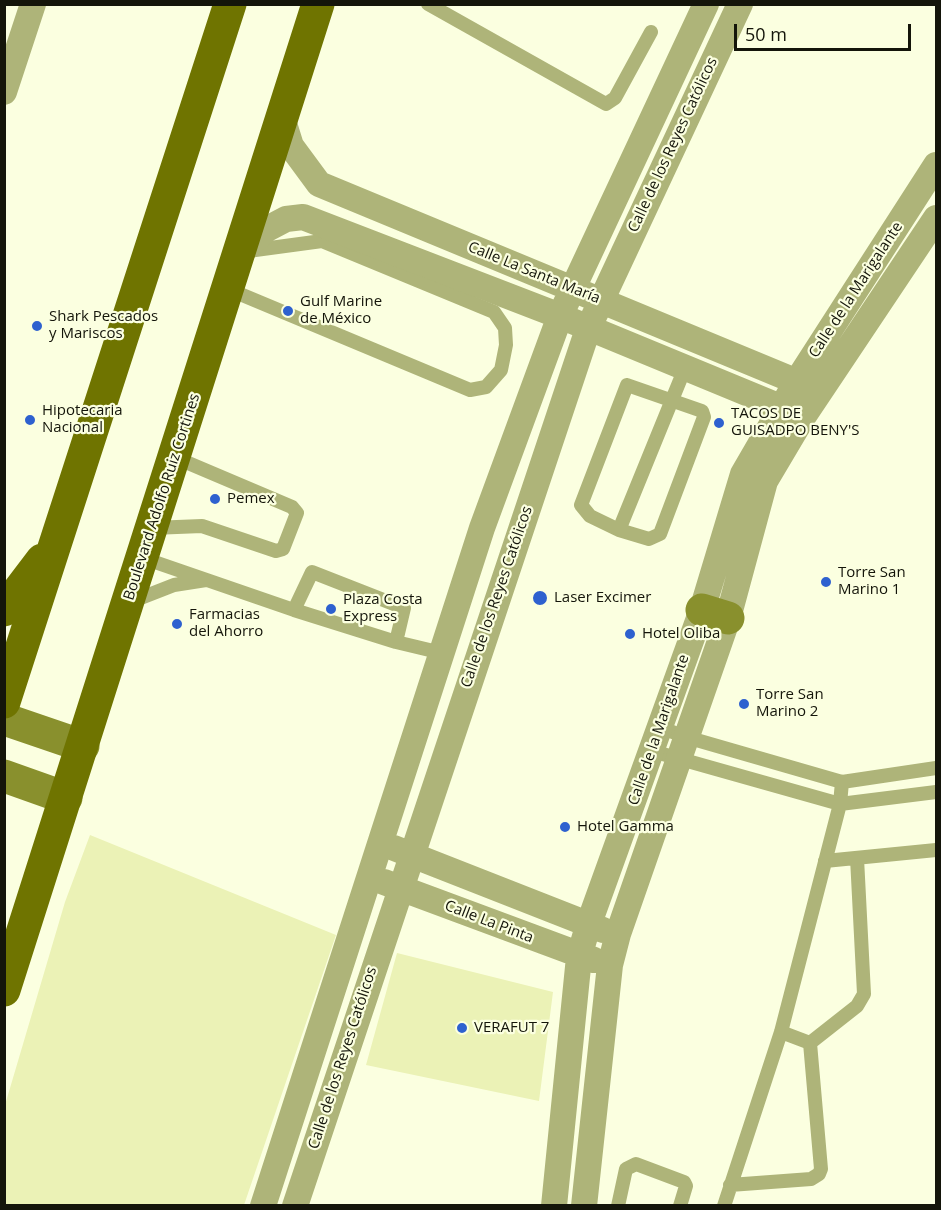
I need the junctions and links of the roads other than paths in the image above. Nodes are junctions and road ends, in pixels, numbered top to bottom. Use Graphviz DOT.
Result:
graph roads {
  1 [pos="33,4"];
  2 [pos="231,4"];
  3 [pos="318,4"];
  4 [pos="428,4"];
  5 [pos="706,4"];
  6 [pos="740,4"];
  7 [pos="651,33"];
  8 [pos="4,93"];
  9 [pos="282,117"];
  10 [pos="936,165"];
  11 [pos="936,218"];
  12 [pos="442,236"];
  13 [pos="241,252"];
  14 [pos="430,266"];
  15 [pos="228,289"];
  16 [pos="571,289"];
  17 [pos="600,300"];
  18 [pos="560,316"];
  19 [pos="588,328"];
  20 [pos="685,368"];
  21 [pos="797,381"];
  22 [pos="820,392"];
  23 [pos="672,402"];
  24 [pos="792,412"];
  25 [pos="174,457"];
  26 [pos="620,530"];
  27 [pos="57,539"];
  28 [pos="147,543"];
  29 [pos="208,579"];
  30 [pos="128,604"];
  31 [pos="4,610"];
  32 [pos="294,610"];
  33 [pos="715,614"];
  34 [pos="396,642"];
  35 [pos="442,653"];
  36 [pos="4,702"];
  37 [pos="4,718"];
  38 [pos="656,739"];
  39 [pos="83,746"];
  40 [pos="683,748"];
  41 [pos="936,768"];
  42 [pos="4,776"];
  43 [pos="843,782"];
  44 [pos="936,792"];
  45 [pos="66,798"];
  46 [pos="840,804"];
  47 [pos="381,842"];
  48 [pos="936,850"];
  49 [pos="410,855"];
  50 [pos="857,858"];
  51 [pos="825,861"];
  52 [pos="370,876"];
  53 [pos="399,888"];
  54 [pos="588,926"];
  55 [pos="618,934"];
  56 [pos="579,957"];
  57 [pos="610,965"];
  58 [pos="4,990"];
  59 [pos="781,1032"];
  60 [pos="810,1043"];
  61 [pos="730,1185"];
  62 [pos="264,1206"];
  63 [pos="295,1206"];
  64 [pos="554,1206"];
  65 [pos="584,1206"];
  66 [pos="618,1206"];
  67 [pos="680,1206"];
  68 [pos="724,1206"];
  1 -- 8 [label="street"];
  2 -- 27 [label="main road"];
  3 -- 9 [label="main road, Boulevard Adolfo Ruiz Cortines"];
  4 -- 7 [label="lane"];
  5 -- 16 [label="street, Calle de los Reyes Católicos"];
  6 -- 17 [label="street, Calle de los Reyes Católicos"];
  9 -- 12 [label="street, Calle La Santa María"];
  9 -- 13 [label="main road, Boulevard Adolfo Ruiz Cortines"];
  10 -- 21 [label="street, Calle de la Marigalante"];
  11 -- 22 [label="street, Calle de la Marigalante"];
  12 -- 14 [label="street"];
  12 -- 16 [label="street, Calle La Santa María"];
  13 -- 14 [label="street, Calle La Santa María"];
  13 -- 15 [label="main road, Boulevard Adolfo Ruiz Cortines"];
  13 -- 15 [label="lane"];
  14 -- 18 [label="street, Calle La Santa María"];
  15 -- 25 [label="main road, Boulevard Adolfo Ruiz Cortines"];
  16 -- 17 [label="street, Calle La Santa María"];
  16 -- 18 [label="street, Calle de los Reyes Católicos"];
  17 -- 19 [label="street, Calle de los Reyes Católicos"];
  17 -- 21 [label="street, Calle La Santa María"];
  18 -- 19 [label="street, Calle La Santa María"];
  18 -- 35 [label="street, Calle de los Reyes Católicos"];
  19 -- 20 [label="street, Calle La Santa María"];
  19 -- 49 [label="street, Calle de los Reyes Católicos"];
  20 -- 23 [label="lane"];
  20 -- 24 [label="street, Calle La Santa María"];
  21 -- 22 [label="street, Calle La Santa María"];
  21 -- 24 [label="street, Calle de la Marigalante"];
  22 -- 24 [label="street, Calle de la Marigalante"];
  23 -- 26 [label="lane"];
  23 -- 26 [label="lane"];
  23 -- 26 [label="lane"];
  24 -- 33 [label="street, Calle de la Marigalante"];
  25 -- 28 [label="main road, Boulevard Adolfo Ruiz Cortines"];
  25 -- 28 [label="lane"];
  27 -- 31 [label="main road"];
  27 -- 36 [label="main road"];
  28 -- 29 [label="lane"];
  28 -- 30 [label="main road, Boulevard Adolfo Ruiz Cortines"];
  29 -- 30 [label="lane"];
  29 -- 32 [label="lane"];
  30 -- 39 [label="main road, Boulevard Adolfo Ruiz Cortines"];
  32 -- 34 [label="lane"];
  32 -- 34 [label="lane"];
  33 -- 38 [label="street, Calle de la Marigalante"];
  33 -- 40 [label="street, Calle de la Marigalante"];
  34 -- 35 [label="lane"];
  35 -- 47 [label="street, Calle de los Reyes Católicos"];
  37 -- 39 [label="street"];
  38 -- 40 [label="lane"];
  38 -- 40 [label="lane"];
  38 -- 54 [label="street, Calle de la Marigalante"];
  39 -- 45 [label="main road, Boulevard Adolfo Ruiz Cortines"];
  40 -- 43 [label="lane"];
  40 -- 46 [label="lane"];
  40 -- 55 [label="street, Calle de la Marigalante"];
  41 -- 43 [label="lane"];
  42 -- 45 [label="street"];
  43 -- 46 [label="lane"];
  44 -- 46 [label="lane"];
  45 -- 58 [label="main road, Boulevard Adolfo Ruiz Cortines"];
  46 -- 51 [label="lane"];
  47 -- 49 [label="street"];
  47 -- 52 [label="street, Calle de los Reyes Católicos"];
  48 -- 50 [label="lane"];
  49 -- 53 [label="street, Calle de los Reyes Católicos"];
  49 -- 54 [label="street"];
  50 -- 51 [label="lane"];
  50 -- 60 [label="lane"];
  51 -- 59 [label="lane"];
  52 -- 53 [label="street, Calle La Pinta"];
  52 -- 62 [label="street, Calle de los Reyes Católicos"];
  53 -- 56 [label="street, Calle La Pinta"];
  53 -- 63 [label="street, Calle de los Reyes Católicos"];
  54 -- 55 [label="street"];
  54 -- 56 [label="street, Calle de la Marigalante"];
  55 -- 57 [label="street, Calle de la Marigalante"];
  56 -- 57 [label="street, Calle La Pinta"];
  56 -- 64 [label="street, Calle de la Marigalante"];
  57 -- 65 [label="street, Calle de la Marigalante"];
  59 -- 60 [label="lane"];
  59 -- 61 [label="lane"];
  60 -- 61 [label="lane"];
  61 -- 68 [label="lane"];
  66 -- 67 [label="lane"];
}
